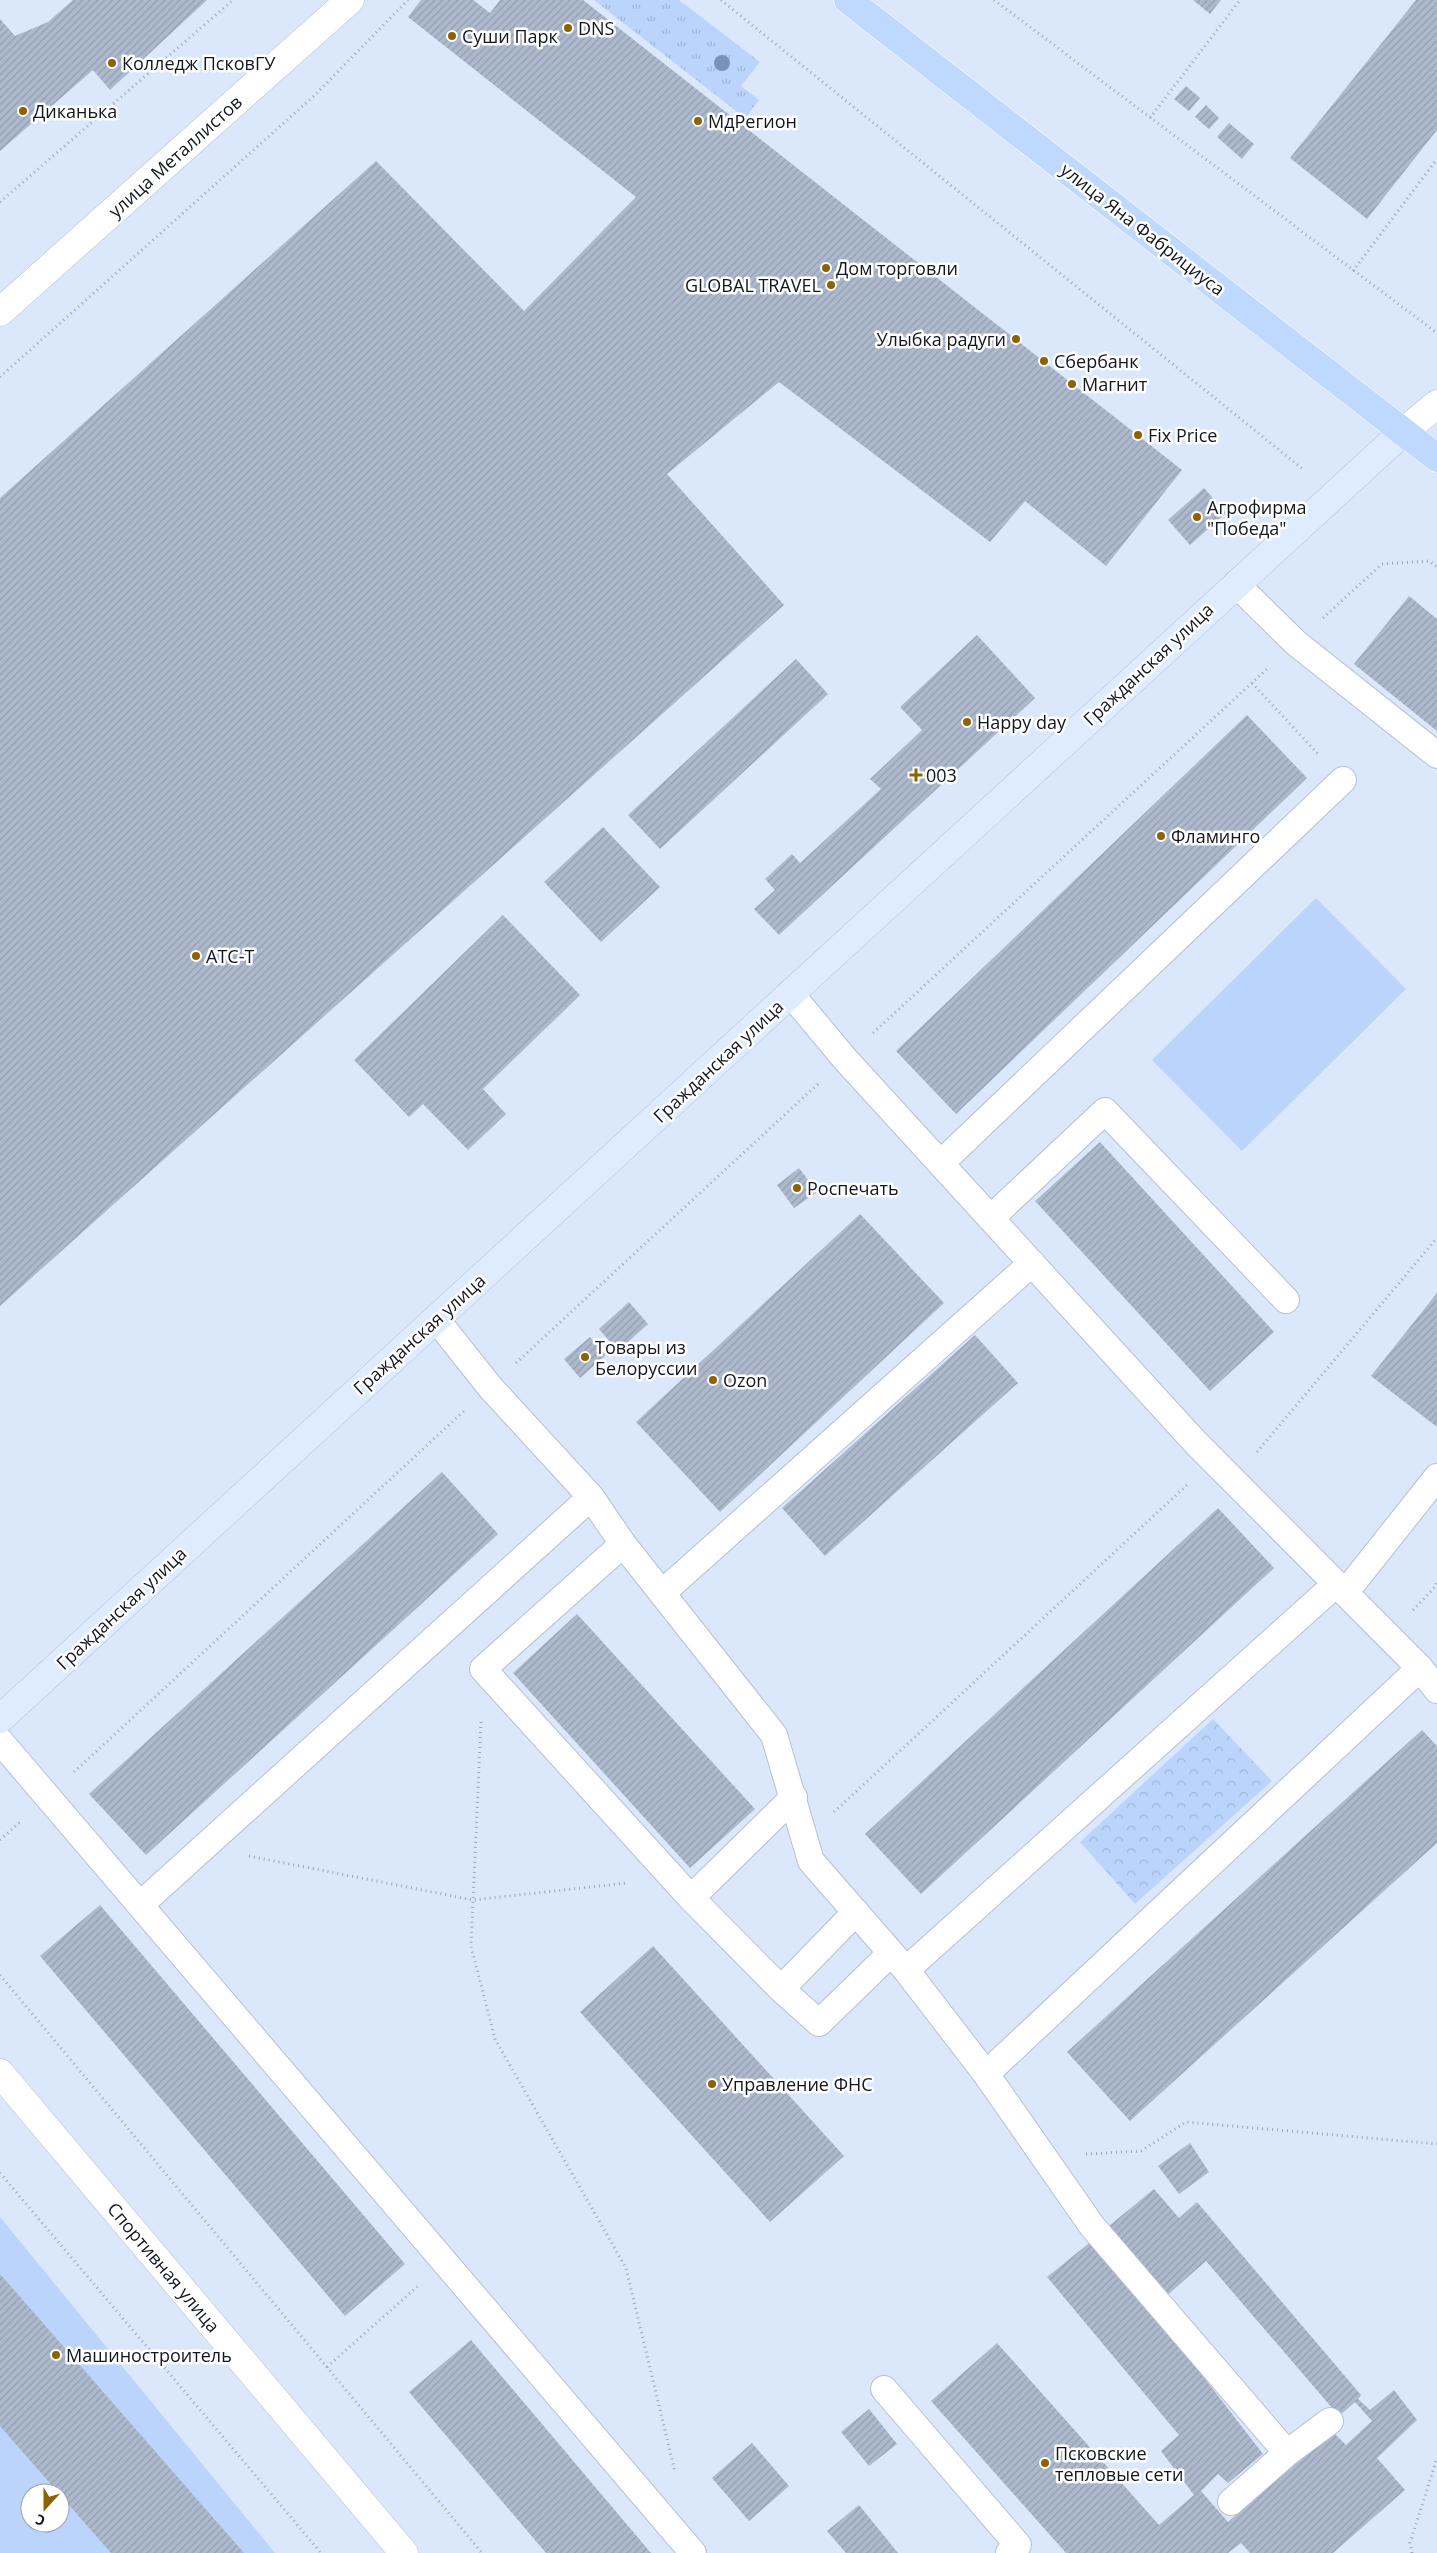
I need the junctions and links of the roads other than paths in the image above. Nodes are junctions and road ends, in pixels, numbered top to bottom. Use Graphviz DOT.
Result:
graph roads {
  1 [pos="350,0"];
  2 [pos="848,0"];
  3 [pos="0,312"];
  4 [pos="1437,404"];
  5 [pos="1403,432"];
  6 [pos="1437,458"];
  7 [pos="1236,584"];
  8 [pos="1437,755"];
  9 [pos="1343,780"];
  10 [pos="790,993"];
  11 [pos="941,1163"];
  12 [pos="991,1218"];
  13 [pos="1032,1263"];
  14 [pos="1286,1300"];
  15 [pos="436,1319"];
  16 [pos="1437,1477"];
  17 [pos="591,1497"];
  18 [pos="623,1544"];
  19 [pos="1340,1588"];
  20 [pos="662,1594"];
  21 [pos="1420,1668"];
  22 [pos="1437,1690"];
  23 [pos="0,1719"];
  24 [pos="0,1742"];
  25 [pos="794,1798"];
  26 [pos="691,1898"];
  27 [pos="140,1905"];
  28 [pos="856,1912"];
  29 [pos="899,1961"];
  30 [pos="781,1989"];
  31 [pos="0,2073"];
  32 [pos="986,2074"];
  33 [pos="884,2389"];
  34 [pos="1330,2421"];
  35 [pos="1287,2453"];
  36 [pos="1231,2502"];
  37 [pos="404,2553"];
  38 [pos="693,2553"];
  39 [pos="1009,2553"];
  1 -- 3 [label="street, улица Металлистов"];
  2 -- 5 [label="main road, улица Яна Фабрициуса"];
  4 -- 5 [label="street, Гражданская улица"];
  5 -- 6 [label="main road, улица Яна Фабрициуса"];
  5 -- 7 [label="street, Гражданская улица"];
  7 -- 8 [label="lane"];
  7 -- 10 [label="street, Гражданская улица"];
  9 -- 11 [label="lane"];
  10 -- 11 [label="lane"];
  10 -- 15 [label="street, Гражданская улица"];
  11 -- 12 [label="lane"];
  12 -- 13 [label="lane"];
  12 -- 14 [label="lane"];
  13 -- 19 [label="lane"];
  13 -- 20 [label="lane"];
  15 -- 17 [label="lane"];
  15 -- 23 [label="street, Гражданская улица"];
  16 -- 19 [label="lane"];
  17 -- 18 [label="lane"];
  17 -- 27 [label="lane"];
  18 -- 20 [label="lane"];
  18 -- 26 [label="lane"];
  19 -- 21 [label="lane"];
  19 -- 29 [label="lane"];
  20 -- 25 [label="lane"];
  21 -- 22 [label="lane"];
  21 -- 32 [label="lane"];
  24 -- 27 [label="lane"];
  25 -- 26 [label="lane"];
  25 -- 28 [label="lane"];
  26 -- 30 [label="lane"];
  27 -- 38 [label="lane"];
  28 -- 29 [label="lane"];
  28 -- 30 [label="lane"];
  29 -- 30 [label="lane"];
  29 -- 32 [label="lane"];
  31 -- 37 [label="street, Спортивная улица"];
  32 -- 35 [label="lane"];
  33 -- 39 [label="lane"];
  34 -- 35 [label="lane"];
  35 -- 36 [label="lane"];
}
